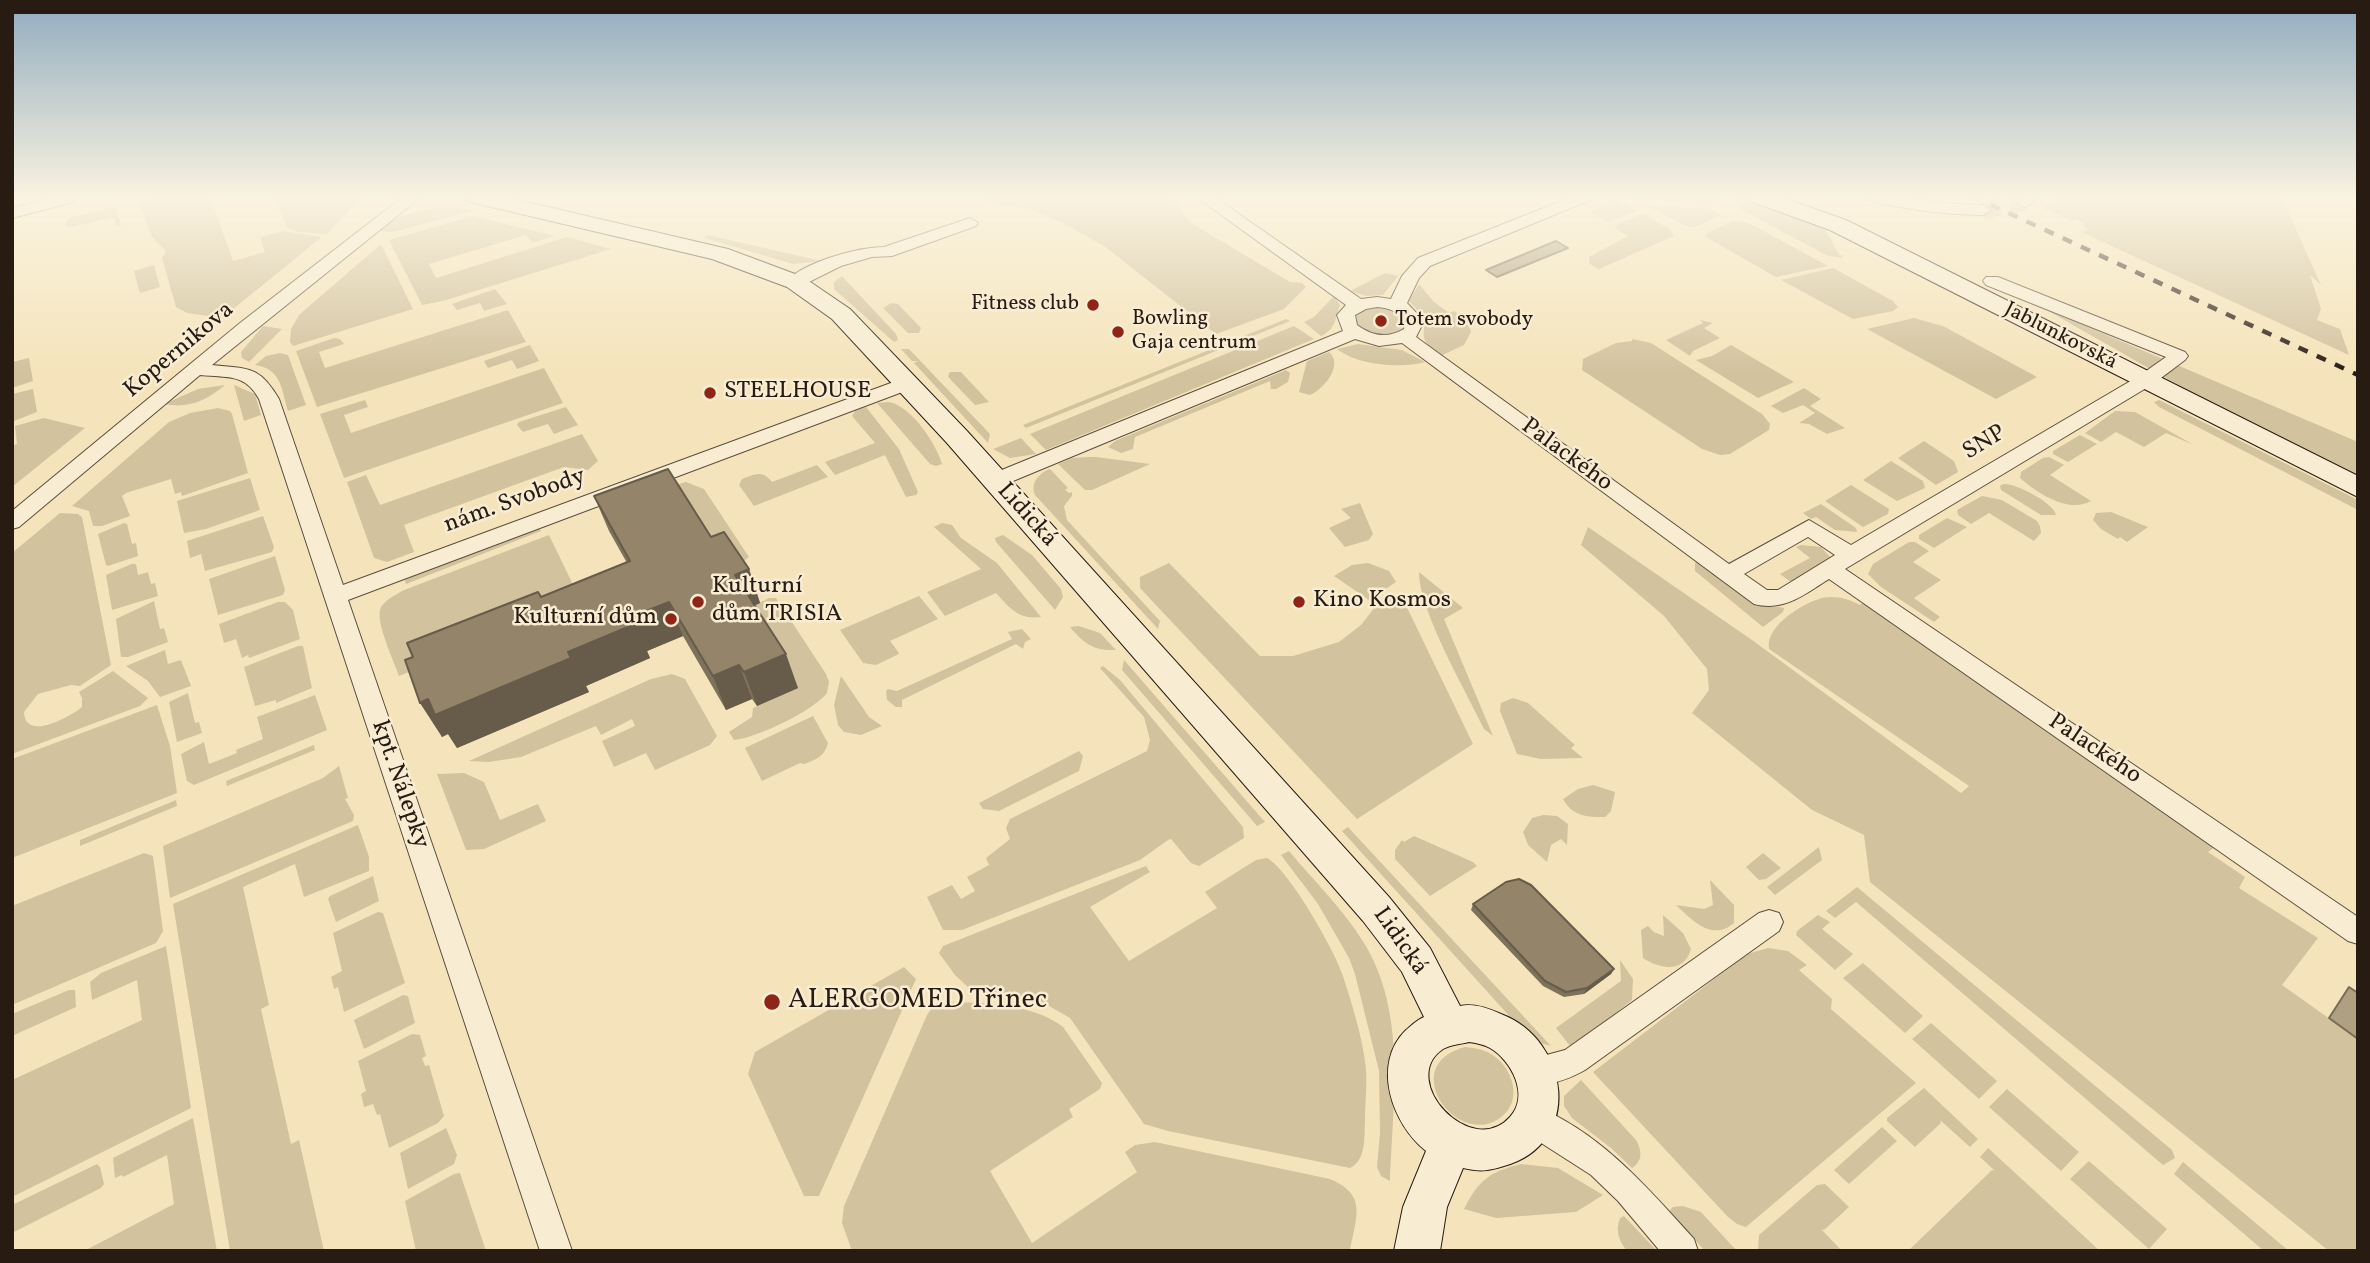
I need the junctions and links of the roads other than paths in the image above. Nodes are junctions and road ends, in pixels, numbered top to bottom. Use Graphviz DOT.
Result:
graph roads {
  1 [pos="337,255"];
  2 [pos="723,255"];
  3 [pos="883,255"];
  4 [pos="1286,255"];
  5 [pos="1441,255"];
  6 [pos="1897,255"];
  7 [pos="1992,281"];
  8 [pos="795,282"];
  9 [pos="1397,305"];
  10 [pos="1357,306"];
  11 [pos="1354,333"];
  12 [pos="1405,337"];
  13 [pos="197,369"];
  14 [pos="2146,380"];
  15 [pos="906,384"];
  16 [pos="994,481"];
  17 [pos="2358,488"];
  18 [pos="12,522"];
  19 [pos="1851,555"];
  20 [pos="1830,569"];
  21 [pos="1728,574"];
  22 [pos="337,596"];
  23 [pos="1769,922"];
  24 [pos="2358,932"];
  25 [pos="1448,1024"];
  26 [pos="1535,1072"];
  27 [pos="1535,1121"];
  28 [pos="1451,1143"];
  29 [pos="555,1251"];
  30 [pos="1417,1251"];
  31 [pos="1682,1251"];
  1 -- 13 [label="street, Kopernikova"];
  2 -- 8 [label="street, Lidická"];
  3 -- 8 [label="street"];
  4 -- 10 [label="street"];
  5 -- 9 [label="street"];
  6 -- 14 [label="street, Jablunkovská"];
  7 -- 14 [label="street, SNP"];
  8 -- 15 [label="street, Lidická"];
  9 -- 10 [label="street"];
  9 -- 12 [label="street"];
  10 -- 11 [label="street"];
  11 -- 12 [label="street"];
  11 -- 16 [label="street"];
  12 -- 21 [label="street, Palackého"];
  13 -- 18 [label="street, Kopernikova"];
  13 -- 22 [label="street, kpt. Nálepky"];
  14 -- 17 [label="street, Jablunkovská"];
  14 -- 19 [label="street, SNP"];
  15 -- 16 [label="street, Lidická"];
  15 -- 22 [label="street, nám. Svobody"];
  16 -- 25 [label="street, Lidická"];
  19 -- 20 [label="street, SNP"];
  19 -- 21 [label="street"];
  20 -- 21 [label="street, Palackého"];
  20 -- 24 [label="street, Palackého"];
  22 -- 29 [label="street, kpt. Nálepky"];
  23 -- 26 [label="street"];
  25 -- 26 [label="street"];
  25 -- 28 [label="street"];
  26 -- 27 [label="street"];
  27 -- 28 [label="street"];
  27 -- 31 [label="street"];
  28 -- 30 [label="street"];
}
